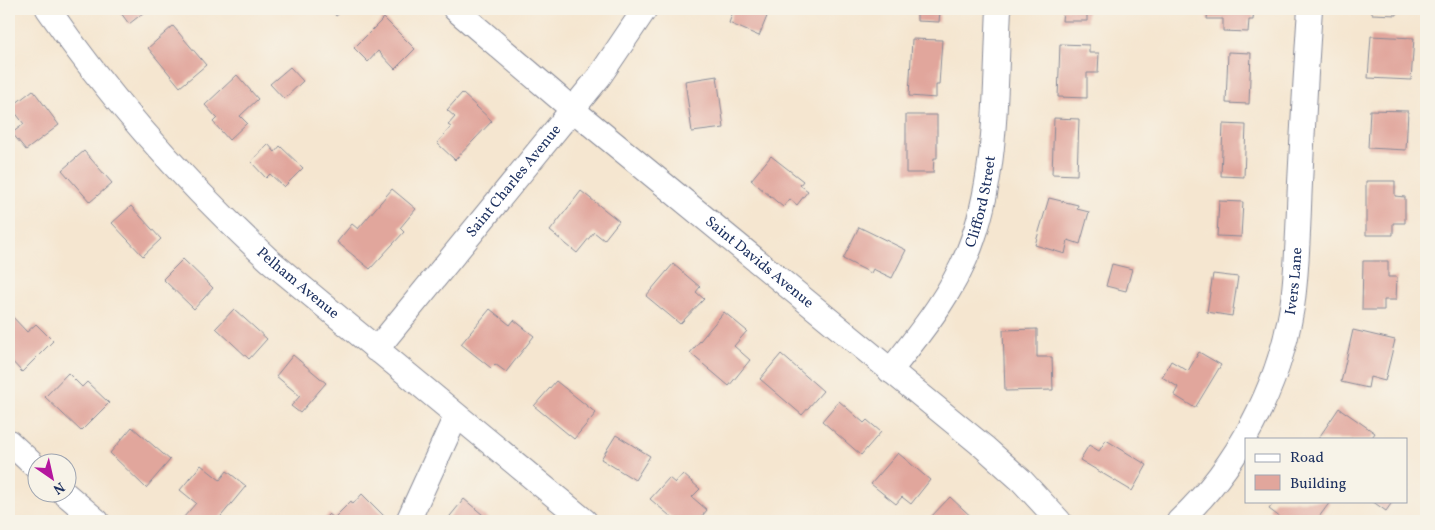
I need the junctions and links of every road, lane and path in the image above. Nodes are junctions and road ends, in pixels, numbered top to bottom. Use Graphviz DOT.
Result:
graph roads {
  1 [pos="48,9"];
  2 [pos="455,9"];
  3 [pos="645,9"];
  4 [pos="998,9"];
  5 [pos="1310,9"];
  6 [pos="572,109"];
  7 [pos="376,350"];
  8 [pos="890,371"];
  9 [pos="456,416"];
  10 [pos="9,442"];
  11 [pos="28,460"];
  12 [pos="75,502"];
  13 [pos="97,521"];
  14 [pos="408,521"];
  15 [pos="585,521"];
  16 [pos="1059,521"];
  17 [pos="1179,521"];
  1 -- 7 [label="street, Pelham Avenue"];
  2 -- 6 [label="street, Saint Davids Avenue"];
  3 -- 6 [label="street, Saint Charles Avenue"];
  4 -- 8 [label="street, Clifford Street"];
  5 -- 17 [label="street, Ivers Lane"];
  6 -- 7 [label="street, Saint Charles Avenue"];
  6 -- 8 [label="street, Saint Davids Avenue"];
  7 -- 9 [label="street, Pelham Avenue"];
  8 -- 16 [label="street, Saint Davids Avenue"];
  9 -- 14 [label="street"];
  9 -- 15 [label="street, Pelham Avenue"];
  10 -- 11 [label="street"];
  12 -- 13 [label="street"];
}
